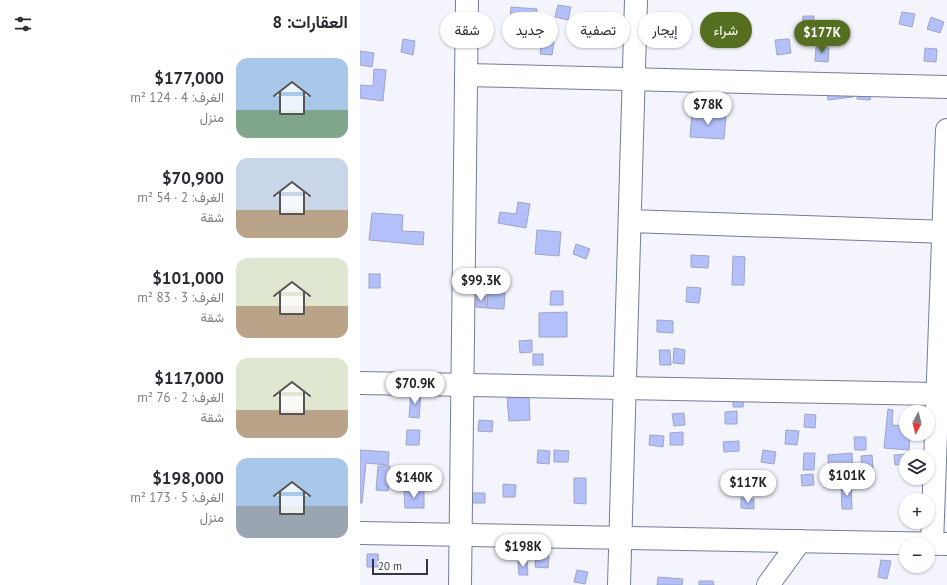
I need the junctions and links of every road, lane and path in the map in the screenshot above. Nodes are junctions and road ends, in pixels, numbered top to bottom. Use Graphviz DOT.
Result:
graph roads {
  1 [pos="467,0"];
  2 [pos="636,0"];
  3 [pos="466,75"];
  4 [pos="634,79"];
  5 [pos="947,87"];
  6 [pos="947,130"];
  7 [pos="630,220"];
  8 [pos="945,232"];
  9 [pos="360,383"];
  10 [pos="463,385"];
  11 [pos="624,388"];
  12 [pos="937,394"];
  13 [pos="360,533"];
  14 [pos="461,535"];
  15 [pos="620,538"];
  16 [pos="800,541"];
  17 [pos="940,544"];
  18 [pos="460,585"];
  19 [pos="620,585"];
  20 [pos="768,585"];
  1 -- 3 [label="street"];
  2 -- 4 [label="street"];
  3 -- 4 [label="street"];
  3 -- 10 [label="street"];
  4 -- 5 [label="street"];
  4 -- 7 [label="street"];
  6 -- 8 [label="street"];
  7 -- 8 [label="street"];
  7 -- 11 [label="street"];
  8 -- 12 [label="street"];
  9 -- 10 [label="street"];
  10 -- 11 [label="street"];
  10 -- 14 [label="street"];
  11 -- 12 [label="street"];
  11 -- 15 [label="street"];
  12 -- 17 [label="street"];
  13 -- 14 [label="street"];
  14 -- 15 [label="street"];
  14 -- 18 [label="street"];
  15 -- 16 [label="street"];
  15 -- 19 [label="street"];
  16 -- 17 [label="street"];
  16 -- 20 [label="street"];
}
